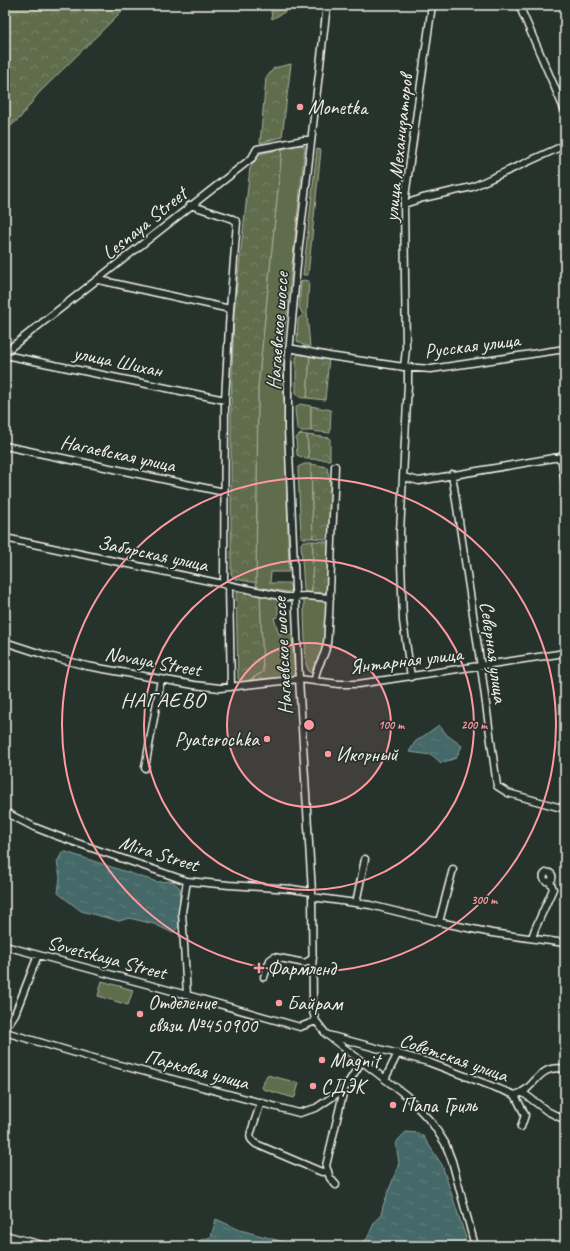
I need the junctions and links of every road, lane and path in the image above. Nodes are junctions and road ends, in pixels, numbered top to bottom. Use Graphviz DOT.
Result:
graph roads {
  1 [pos="327,5"];
  2 [pos="432,5"];
  3 [pos="518,5"];
  4 [pos="565,112"];
  5 [pos="310,140"];
  6 [pos="565,145"];
  7 [pos="404,204"];
  8 [pos="190,205"];
  9 [pos="99,280"];
  10 [pos="230,309"];
  11 [pos="289,348"];
  12 [pos="565,349"];
  13 [pos="5,354"];
  14 [pos="406,368"];
  15 [pos="225,400"];
  16 [pos="5,446"];
  17 [pos="563,456"];
  18 [pos="335,466"];
  19 [pos="452,474"];
  20 [pos="403,477"];
  21 [pos="565,483"];
  22 [pos="224,492"];
  23 [pos="5,538"];
  24 [pos="227,584"];
  25 [pos="295,596"];
  26 [pos="330,598"];
  27 [pos="5,642"];
  28 [pos="565,653"];
  29 [pos="481,667"];
  30 [pos="411,677"];
  31 [pos="161,679"];
  32 [pos="299,679"];
  33 [pos="315,681"];
  34 [pos="231,687"];
  35 [pos="145,768"];
  36 [pos="565,809"];
  37 [pos="5,812"];
  38 [pos="365,859"];
  39 [pos="453,869"];
  40 [pos="187,881"];
  41 [pos="550,881"];
  42 [pos="312,894"];
  43 [pos="356,903"];
  44 [pos="439,922"];
  45 [pos="532,938"];
  46 [pos="565,943"];
  47 [pos="5,946"];
  48 [pos="38,955"];
  49 [pos="312,958"];
  50 [pos="264,977"];
  51 [pos="187,995"];
  52 [pos="316,1021"];
  53 [pos="5,1029"];
  54 [pos="5,1032"];
  55 [pos="326,1034"];
  56 [pos="398,1053"];
  57 [pos="362,1061"];
  58 [pos="565,1069"];
  59 [pos="385,1078"];
  60 [pos="344,1089"];
  61 [pos="522,1092"];
  62 [pos="515,1095"];
  63 [pos="261,1102"];
  64 [pos="565,1120"];
  65 [pos="521,1127"];
  66 [pos="328,1171"];
  67 [pos="336,1185"];
  68 [pos="5,1235"];
  69 [pos="46,1246"];
  70 [pos="475,1246"];
  1 -- 5 [label="street, Нагаевское шоссе"];
  2 -- 7 [label="street, улица Механизаторов"];
  3 -- 4 [label="street"];
  5 -- 8 [label="street, Lesnaya Street"];
  5 -- 11 [label="street, Нагаевское шоссе"];
  6 -- 7 [label="street"];
  7 -- 14 [label="street, улица Механизаторов"];
  8 -- 9 [label="street, Lesnaya Street"];
  8 -- 10 [label="street"];
  9 -- 10 [label="street"];
  9 -- 13 [label="street, Lesnaya Street"];
  10 -- 15 [label="street"];
  11 -- 14 [label="street, Русская улица"];
  11 -- 25 [label="street, Нагаевское шоссе"];
  12 -- 14 [label="street, Русская улица"];
  13 -- 15 [label="street, улица Шихан"];
  14 -- 20 [label="street, улица Механизаторов"];
  15 -- 22 [label="street"];
  16 -- 22 [label="street, Нагаевская улица"];
  17 -- 19 [label="street"];
  17 -- 21 [label="street"];
  18 -- 26 [label="street"];
  19 -- 20 [label="street"];
  19 -- 29 [label="street, Северная улица"];
  20 -- 30 [label="street, улица Механизаторов"];
  22 -- 24 [label="street"];
  23 -- 24 [label="street, Заборская улица"];
  24 -- 25 [label="street, Заборская улица"];
  24 -- 34 [label="street"];
  25 -- 26 [label="street, Заборская улица"];
  25 -- 32 [label="street, Нагаевское шоссе"];
  26 -- 33 [label="street"];
  27 -- 31 [label="street, Novaya Street"];
  28 -- 29 [label="street, Янтарная улица"];
  29 -- 30 [label="street, Янтарная улица"];
  29 -- 36 [label="street, Северная улица"];
  30 -- 33 [label="street, Янтарная улица"];
  31 -- 34 [label="street, Novaya Street"];
  31 -- 35 [label="street"];
  32 -- 33 [label="street, Янтарная улица"];
  32 -- 34 [label="street, Novaya Street"];
  32 -- 42 [label="street, Нагаевское шоссе"];
  37 -- 40 [label="street, Mira Street"];
  38 -- 43 [label="street"];
  39 -- 44 [label="street"];
  40 -- 42 [label="street, Mira Street"];
  40 -- 51 [label="street"];
  41 -- 45 [label="street"];
  42 -- 43 [label="street, Mira Street"];
  42 -- 49 [label="street, Нагаевское шоссе"];
  43 -- 44 [label="street, Mira Street"];
  44 -- 45 [label="street, Mira Street"];
  45 -- 46 [label="street, Mira Street"];
  47 -- 48 [label="street, Sovetskaya Street"];
  48 -- 51 [label="street, Sovetskaya Street"];
  48 -- 53 [label="street"];
  49 -- 50 [label="street"];
  49 -- 52 [label="street, Нагаевское шоссе"];
  51 -- 52 [label="street, Sovetskaya Street"];
  52 -- 55 [label="street, Нагаевское шоссе"];
  54 -- 63 [label="street, Парковая улица"];
  55 -- 56 [label="street, Советская улица"];
  55 -- 57 [label="street, Нагаевское шоссе"];
  56 -- 59 [label="street"];
  56 -- 62 [label="street, Советская улица"];
  57 -- 59 [label="street, Нагаевское шоссе"];
  57 -- 60 [label="street, Парковая улица"];
  58 -- 61 [label="street, Советская улица"];
  59 -- 70 [label="street, Нагаевское шоссе"];
  60 -- 63 [label="street, Парковая улица"];
  60 -- 66 [label="street"];
  61 -- 62 [label="street, Советская улица"];
  61 -- 64 [label="street"];
  62 -- 65 [label="street"];
  63 -- 66 [label="street"];
  66 -- 67 [label="street"];
  68 -- 69 [label="street"];
}
